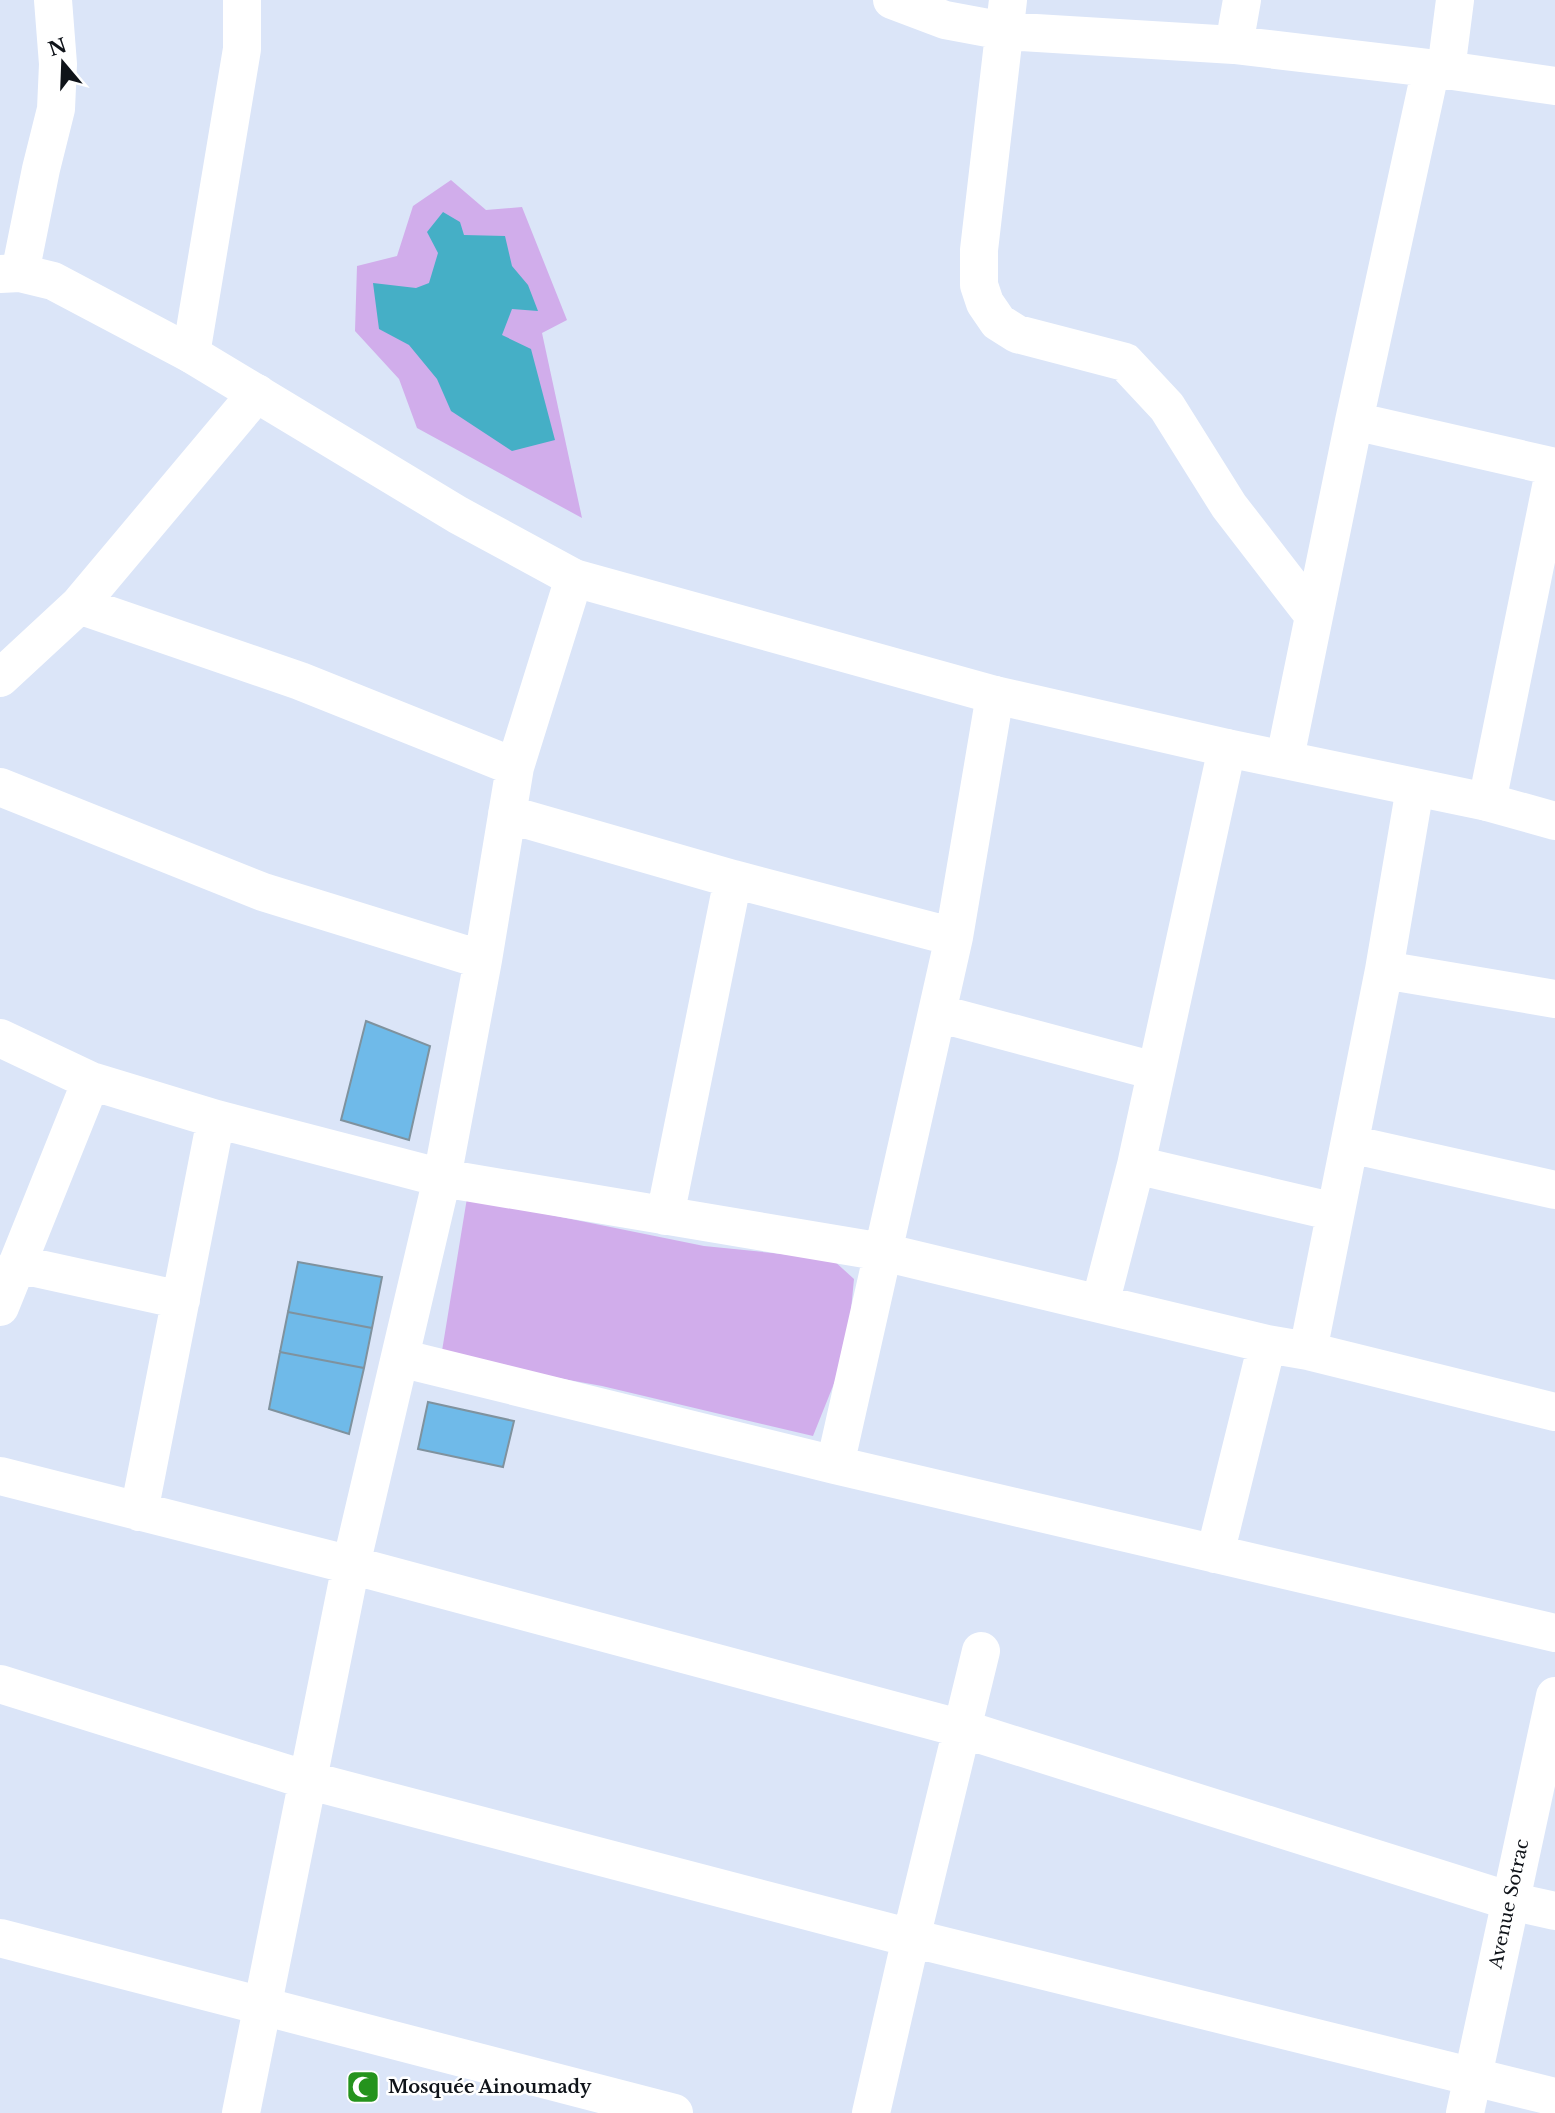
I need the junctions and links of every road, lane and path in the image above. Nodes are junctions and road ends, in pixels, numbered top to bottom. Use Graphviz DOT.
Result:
graph roads {
  1 [pos="53,0"];
  2 [pos="242,0"];
  3 [pos="892,0"];
  4 [pos="1242,0"];
  5 [pos="1455,0"];
  6 [pos="1006,15"];
  7 [pos="1234,45"];
  8 [pos="1439,69"];
  9 [pos="1555,86"];
  10 [pos="10,273"];
  11 [pos="191,354"];
  12 [pos="257,393"];
  13 [pos="1354,421"];
  14 [pos="1555,467"];
  15 [pos="573,578"];
  16 [pos="79,606"];
  17 [pos="1314,616"];
  18 [pos="0,678"];
  19 [pos="995,695"];
  20 [pos="1227,747"];
  21 [pos="1285,758"];
  22 [pos="514,767"];
  23 [pos="0,787"];
  24 [pos="1415,788"];
  25 [pos="1487,802"];
  26 [pos="508,814"];
  27 [pos="1555,821"];
  28 [pos="733,879"];
  29 [pos="954,937"];
  30 [pos="483,960"];
  31 [pos="1384,970"];
  32 [pos="1555,999"];
  33 [pos="937,1013"];
  34 [pos="0,1038"];
  35 [pos="1155,1071"];
  36 [pos="91,1081"];
  37 [pos="216,1119"];
  38 [pos="1350,1144"];
  39 [pos="1136,1165"];
  40 [pos="442,1178"];
  41 [pos="1555,1190"];
  42 [pos="1335,1212"];
  43 [pos="665,1216"];
  44 [pos="883,1252"];
  45 [pos="17,1264"];
  46 [pos="181,1300"];
  47 [pos="1100,1304"];
  48 [pos="0,1307"];
  49 [pos="1267,1344"];
  50 [pos="1308,1351"];
  51 [pos="400,1358"];
  52 [pos="1555,1412"];
  53 [pos="835,1465"];
  54 [pos="0,1476"];
  55 [pos="139,1512"];
  56 [pos="1215,1554"];
  57 [pos="351,1565"];
  58 [pos="1555,1633"];
  59 [pos="981,1651"];
  60 [pos="0,1684"];
  61 [pos="1555,1696"];
  62 [pos="963,1728"];
  63 [pos="307,1780"];
  64 [pos="1510,1902"];
  65 [pos="1555,1911"];
  66 [pos="0,1938"];
  67 [pos="911,1938"];
  68 [pos="263,2007"];
  69 [pos="1471,2076"];
  70 [pos="1555,2097"];
  71 [pos="241,2113"];
  72 [pos="674,2113"];
  73 [pos="871,2113"];
  74 [pos="1465,2113"];
  1 -- 10 [label="street"];
  2 -- 11 [label="street"];
  3 -- 6 [label="street"];
  4 -- 7 [label="street"];
  5 -- 8 [label="street"];
  6 -- 7 [label="street"];
  6 -- 17 [label="street"];
  7 -- 8 [label="street"];
  8 -- 9 [label="street"];
  8 -- 13 [label="street"];
  10 -- 11 [label="street"];
  11 -- 12 [label="street"];
  12 -- 15 [label="street"];
  12 -- 16 [label="street"];
  13 -- 14 [label="street"];
  13 -- 17 [label="street"];
  14 -- 25 [label="street"];
  15 -- 19 [label="street"];
  15 -- 22 [label="street"];
  16 -- 18 [label="street"];
  16 -- 22 [label="street"];
  17 -- 21 [label="street"];
  19 -- 20 [label="street"];
  19 -- 29 [label="street"];
  20 -- 21 [label="street"];
  20 -- 35 [label="street"];
  21 -- 24 [label="street"];
  22 -- 26 [label="street"];
  23 -- 30 [label="street"];
  24 -- 25 [label="street"];
  24 -- 31 [label="street"];
  25 -- 27 [label="street"];
  26 -- 28 [label="street"];
  26 -- 30 [label="street"];
  28 -- 29 [label="street"];
  28 -- 43 [label="street"];
  29 -- 33 [label="street"];
  30 -- 40 [label="street"];
  31 -- 32 [label="street"];
  31 -- 38 [label="street"];
  33 -- 35 [label="street"];
  33 -- 44 [label="street"];
  34 -- 36 [label="street"];
  35 -- 39 [label="street"];
  36 -- 37 [label="street"];
  36 -- 45 [label="street"];
  37 -- 40 [label="street"];
  37 -- 46 [label="street"];
  38 -- 41 [label="street"];
  38 -- 42 [label="street"];
  39 -- 42 [label="street"];
  39 -- 47 [label="street"];
  40 -- 43 [label="street"];
  40 -- 51 [label="street"];
  42 -- 50 [label="street"];
  43 -- 44 [label="street"];
  44 -- 47 [label="street"];
  44 -- 53 [label="street"];
  45 -- 46 [label="street"];
  45 -- 48 [label="street"];
  46 -- 55 [label="street"];
  47 -- 49 [label="street"];
  49 -- 50 [label="street"];
  49 -- 56 [label="street"];
  50 -- 52 [label="street"];
  51 -- 53 [label="street"];
  51 -- 57 [label="street"];
  53 -- 56 [label="street"];
  54 -- 55 [label="street"];
  55 -- 57 [label="street"];
  56 -- 58 [label="street"];
  57 -- 62 [label="street"];
  57 -- 63 [label="street"];
  59 -- 62 [label="street"];
  60 -- 63 [label="street"];
  61 -- 64 [label="street, Avenue Sotrac"];
  62 -- 64 [label="street"];
  62 -- 67 [label="street"];
  63 -- 67 [label="street"];
  63 -- 68 [label="street"];
  64 -- 65 [label="street"];
  64 -- 69 [label="street, Avenue Sotrac"];
  66 -- 68 [label="street"];
  67 -- 69 [label="street"];
  67 -- 73 [label="street"];
  68 -- 71 [label="street"];
  68 -- 72 [label="street"];
  69 -- 70 [label="street"];
  69 -- 74 [label="street, Avenue Sotrac"];
}
